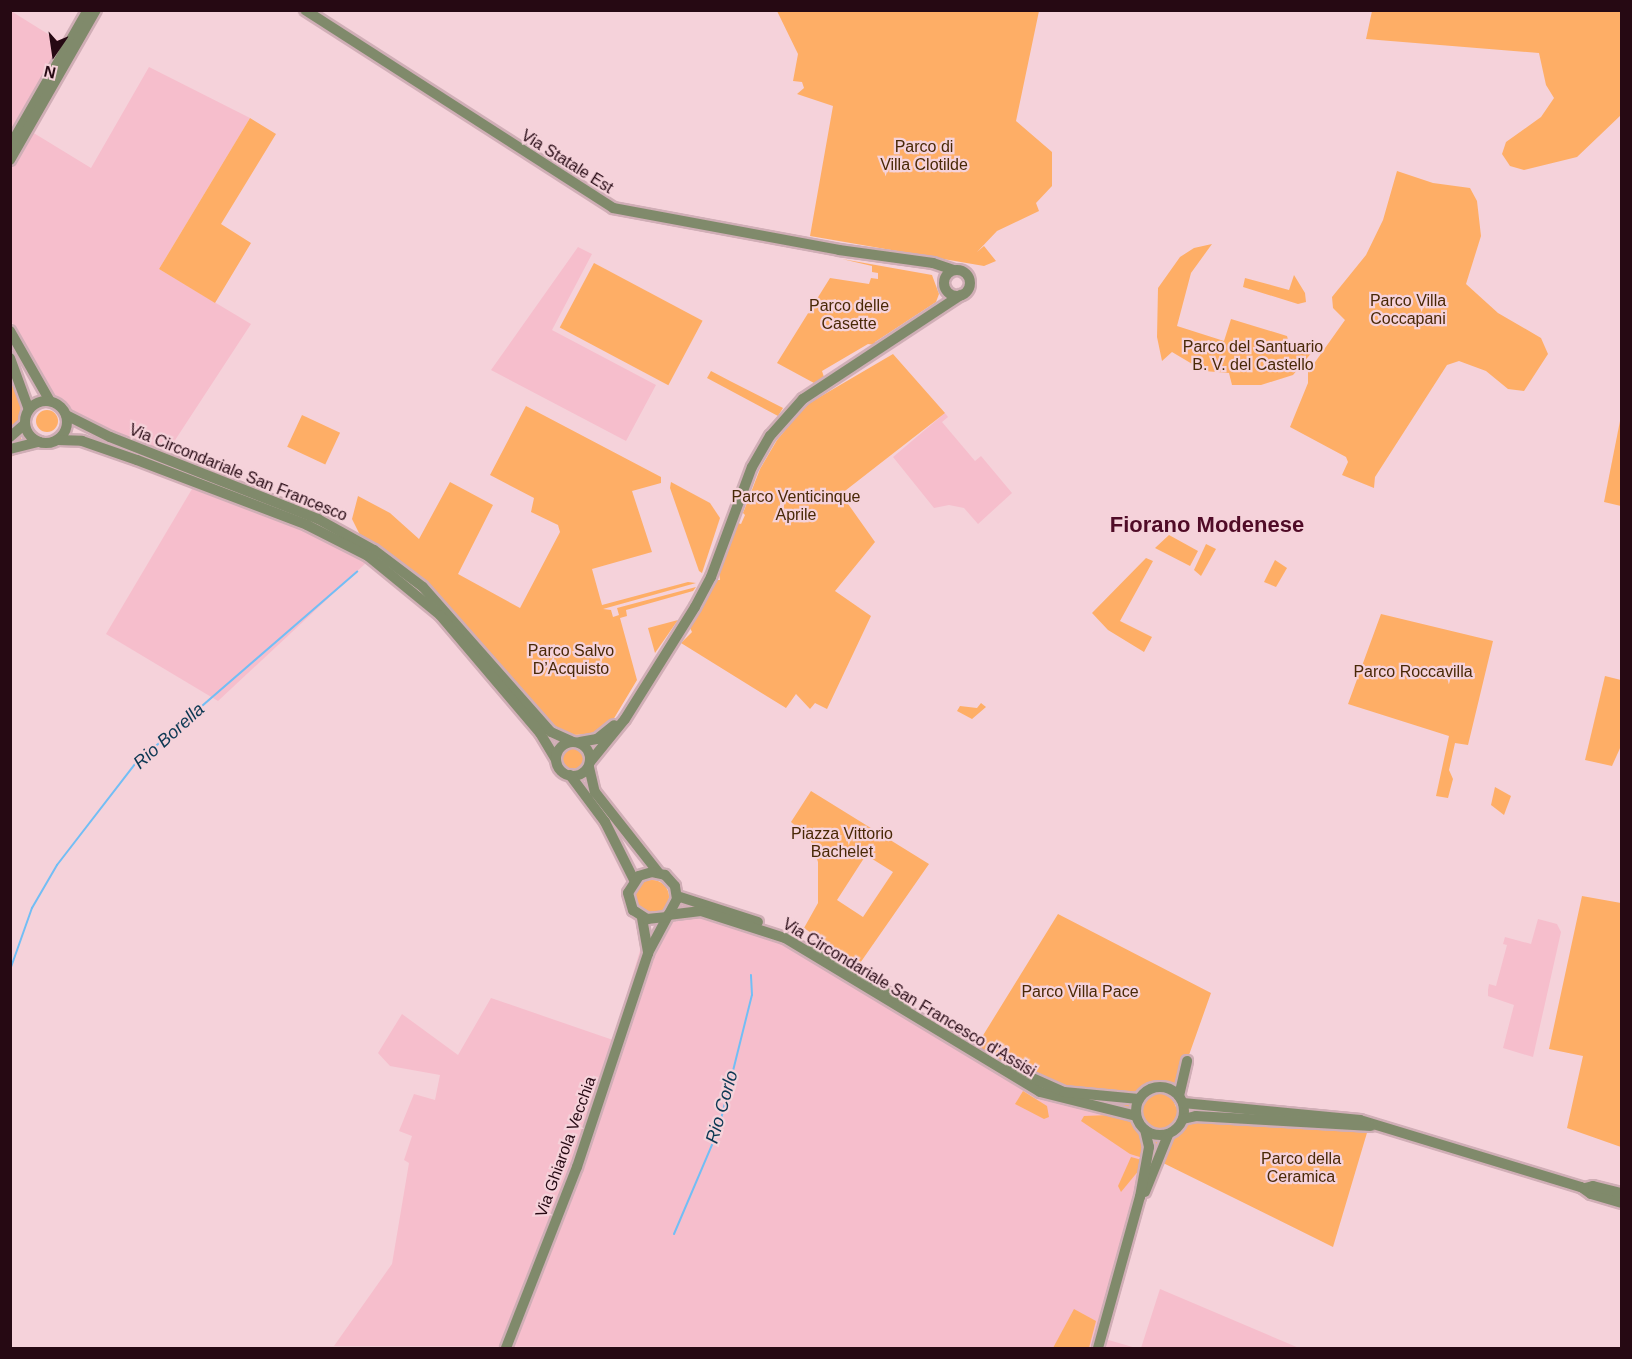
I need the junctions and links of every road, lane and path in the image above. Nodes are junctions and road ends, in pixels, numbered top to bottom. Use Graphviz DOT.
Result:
graph roads {
  1 [pos="88,10"];
  2 [pos="96,10"];
  3 [pos="305,10"];
  4 [pos="10,146"];
  5 [pos="10,160"];
  6 [pos="949,274"];
  7 [pos="949,293"];
  8 [pos="961,295"];
  9 [pos="942,308"];
  10 [pos="10,331"];
  11 [pos="10,358"];
  12 [pos="50,401"];
  13 [pos="29,410"];
  14 [pos="66,415"];
  15 [pos="25,424"];
  16 [pos="10,437"];
  17 [pos="57,440"];
  18 [pos="39,442"];
  19 [pos="10,449"];
  20 [pos="624,716"];
  21 [pos="575,742"];
  22 [pos="556,760"];
  23 [pos="590,765"];
  24 [pos="570,775"];
  25 [pos="658,872"];
  26 [pos="634,880"];
  27 [pos="677,896"];
  28 [pos="666,916"];
  29 [pos="642,918"];
  30 [pos="648,953"];
  31 [pos="1166,1087"];
  32 [pos="1138,1099"];
  33 [pos="1181,1100"];
  34 [pos="1136,1116"];
  35 [pos="1184,1119"];
  36 [pos="1371,1126"];
  37 [pos="1144,1130"];
  38 [pos="1168,1135"];
  39 [pos="1585,1188"];
  40 [pos="1622,1193"];
  41 [pos="1140,1197"];
  42 [pos="1622,1203"];
  43 [pos="506,1348"];
  44 [pos="1098,1348"];
  1 -- 4 [label="street"];
  2 -- 5 [label="street"];
  3 -- 6 [label="street, Via Statale Est"];
  6 -- 7 [label="street"];
  6 -- 8 [label="street"];
  7 -- 8 [label="street"];
  7 -- 9 [label="street"];
  8 -- 9 [label="street"];
  9 -- 20 [label="street"];
  10 -- 12 [label="street, Via Circondariale San Francesco"];
  11 -- 13 [label="street"];
  12 -- 13 [label="street"];
  12 -- 14 [label="street, Via Circondariale San Francesco"];
  13 -- 15 [label="street"];
  14 -- 17 [label="street"];
  14 -- 21 [label="street, Via Circondariale San Francesco"];
  15 -- 16 [label="street"];
  15 -- 18 [label="street"];
  17 -- 18 [label="street, Via Circondariale San Francesco"];
  17 -- 22 [label="street, Via Circondariale San Francesco"];
  18 -- 19 [label="street, Via Circondariale San Francesco"];
  20 -- 21 [label="street"];
  20 -- 23 [label="street"];
  21 -- 22 [label="street"];
  21 -- 23 [label="street"];
  22 -- 24 [label="street"];
  23 -- 24 [label="street"];
  23 -- 25 [label="street"];
  24 -- 26 [label="street"];
  25 -- 26 [label="street"];
  25 -- 27 [label="street"];
  26 -- 29 [label="street"];
  27 -- 28 [label="street"];
  27 -- 32 [label="street, Via Circondariale San Francesco d'Assisi"];
  28 -- 29 [label="street, Via Circondariale San Francesco d'Assisi"];
  28 -- 30 [label="street, Via Ghiarola Vecchia"];
  28 -- 34 [label="street, Via Circondariale San Francesco d'Assisi"];
  29 -- 30 [label="street, Via Ghiarola Vecchia"];
  30 -- 43 [label="street, Via Ghiarola Vecchia"];
  31 -- 32 [label="street, Via Circondariale San Francesco d'Assisi"];
  31 -- 33 [label="street"];
  31 -- 33 [label="street"];
  32 -- 34 [label="street"];
  33 -- 35 [label="street"];
  33 -- 36 [label="street"];
  34 -- 37 [label="street"];
  35 -- 36 [label="street"];
  35 -- 38 [label="street"];
  36 -- 39 [label="street"];
  37 -- 38 [label="street"];
  37 -- 41 [label="street"];
  38 -- 41 [label="street"];
  39 -- 40 [label="street"];
  39 -- 42 [label="street"];
  41 -- 44 [label="street"];
}
